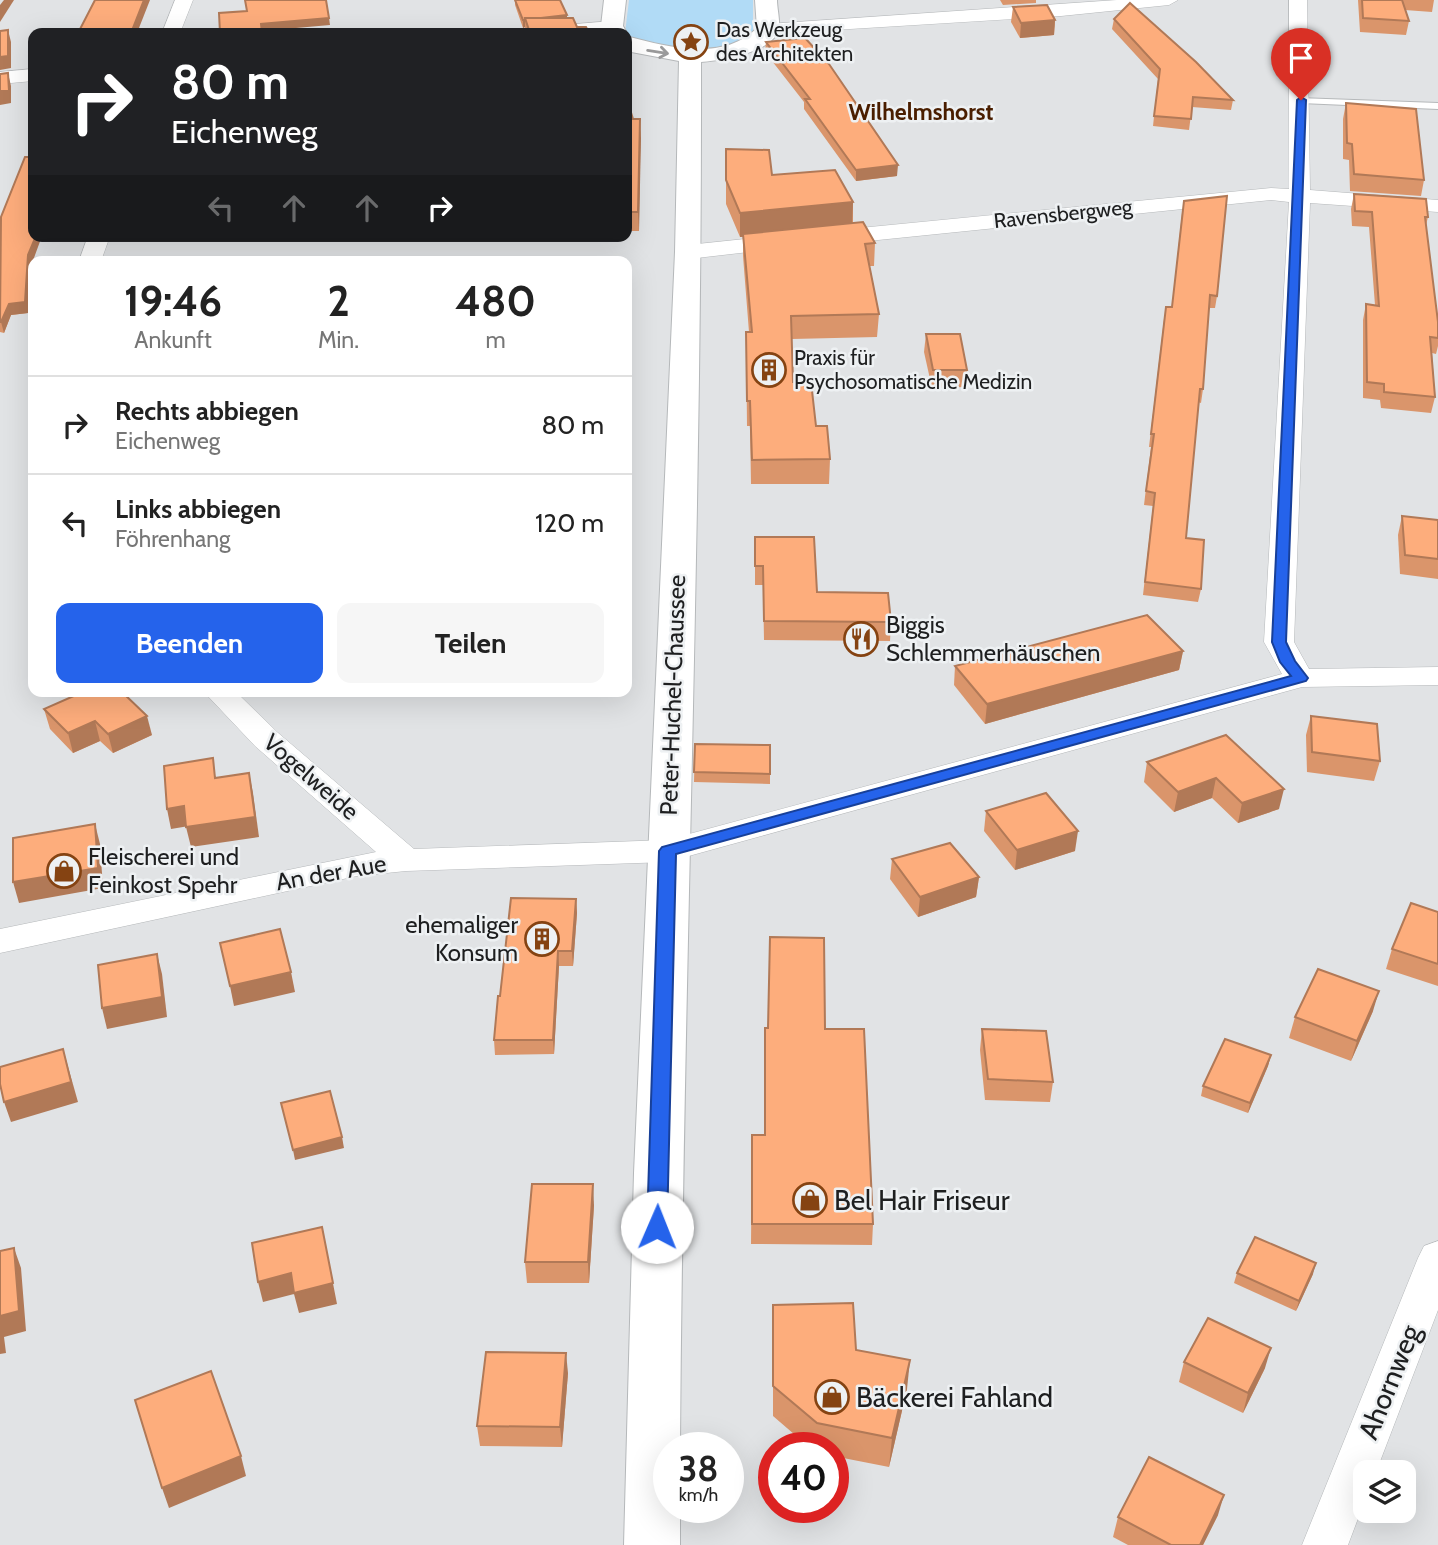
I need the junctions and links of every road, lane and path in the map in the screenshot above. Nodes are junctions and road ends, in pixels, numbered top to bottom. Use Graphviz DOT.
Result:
graph roads {
  1 [pos="184,0"];
  2 [pos="615,0"];
  3 [pos="766,0"];
  4 [pos="1169,0"];
  5 [pos="1298,0"];
  6 [pos="1059,5"];
  7 [pos="173,28"];
  8 [pos="617,28"];
  9 [pos="768,29"];
  10 [pos="632,42"];
  11 [pos="690,55"];
  12 [pos="28,75"];
  13 [pos="0,78"];
  14 [pos="1302,95"];
  15 [pos="1438,98"];
  16 [pos="1438,106"];
  17 [pos="1299,194"];
  18 [pos="1438,206"];
  19 [pos="688,252"];
  20 [pos="1438,676"];
  21 [pos="1301,678"];
  22 [pos="224,697"];
  23 [pos="667,851"];
  24 [pos="406,860"];
  25 [pos="0,942"];
  26 [pos="1438,1258"];
  27 [pos="652,1545"];
  28 [pos="1325,1545"];
  1 -- 7 [label="street"];
  2 -- 8 [label="street"];
  3 -- 9 [label="street"];
  4 -- 6 [label="street"];
  5 -- 14 [label="street"];
  6 -- 9 [label="street"];
  9 -- 11 [label="street"];
  10 -- 11 [label="street, one-way"];
  11 -- 19 [label="street, Peter-Huchel-Chaussee"];
  12 -- 13 [label="street"];
  14 -- 15 [label="lane"];
  14 -- 16 [label="lane"];
  14 -- 17 [label="street"];
  17 -- 18 [label="street, Ravensbergweg"];
  17 -- 19 [label="street, Ravensbergweg"];
  17 -- 21 [label="street"];
  19 -- 23 [label="street, Peter-Huchel-Chaussee"];
  20 -- 21 [label="street, An der Aue"];
  21 -- 23 [label="street, An der Aue"];
  22 -- 24 [label="street, Vogelweide"];
  23 -- 24 [label="street, An der Aue"];
  23 -- 27 [label="street, Peter-Huchel-Chaussee"];
  24 -- 25 [label="street, An der Aue"];
  26 -- 28 [label="street, Ahornweg"];
}
